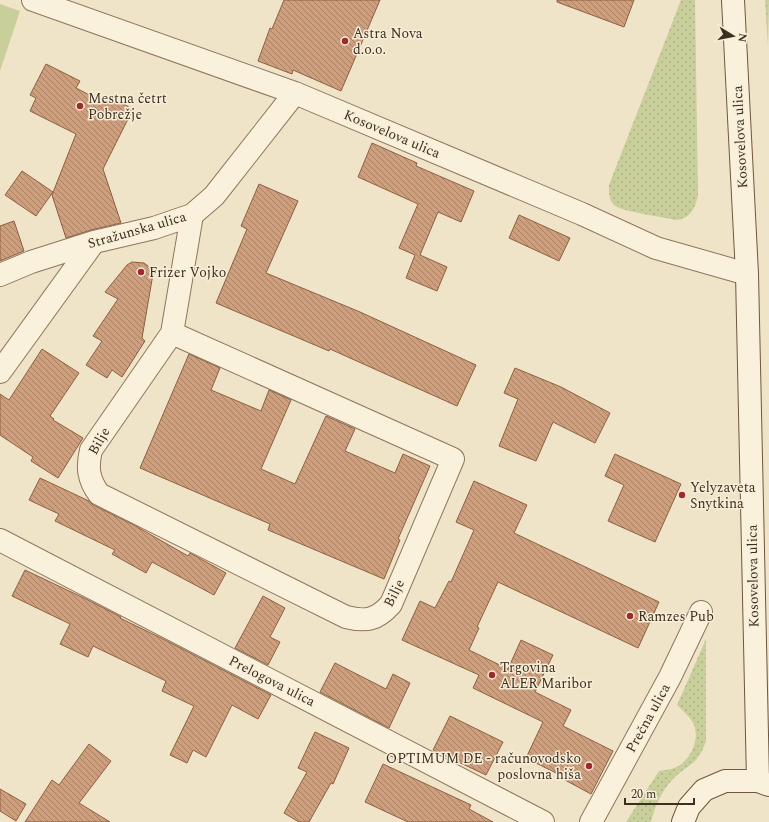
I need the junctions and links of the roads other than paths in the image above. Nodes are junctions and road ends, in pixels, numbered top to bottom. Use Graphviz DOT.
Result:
graph roads {
  1 [pos="33,0"];
  2 [pos="733,0"];
  3 [pos="295,93"];
  4 [pos="192,215"];
  5 [pos="94,242"];
  6 [pos="747,274"];
  7 [pos="0,275"];
  8 [pos="172,333"];
  9 [pos="0,372"];
  10 [pos="0,540"];
  11 [pos="701,612"];
  12 [pos="763,783"];
  13 [pos="543,822"];
  14 [pos="591,822"];
  15 [pos="683,822"];
  1 -- 3 [label="street, Kosovelova ulica"];
  2 -- 6 [label="street, Kosovelova ulica"];
  3 -- 4 [label="street, Stražunska ulica"];
  3 -- 6 [label="street, Kosovelova ulica"];
  4 -- 5 [label="street, Stražunska ulica"];
  4 -- 8 [label="street, Bilje"];
  5 -- 7 [label="street, Stražunska ulica"];
  5 -- 9 [label="street"];
  6 -- 12 [label="street, Kosovelova ulica"];
  8 -- 8 [label="street, Bilje"];
  10 -- 13 [label="street, Prelogova ulica"];
  11 -- 14 [label="street, Prečna ulica"];
  12 -- 15 [label="street"];
}
